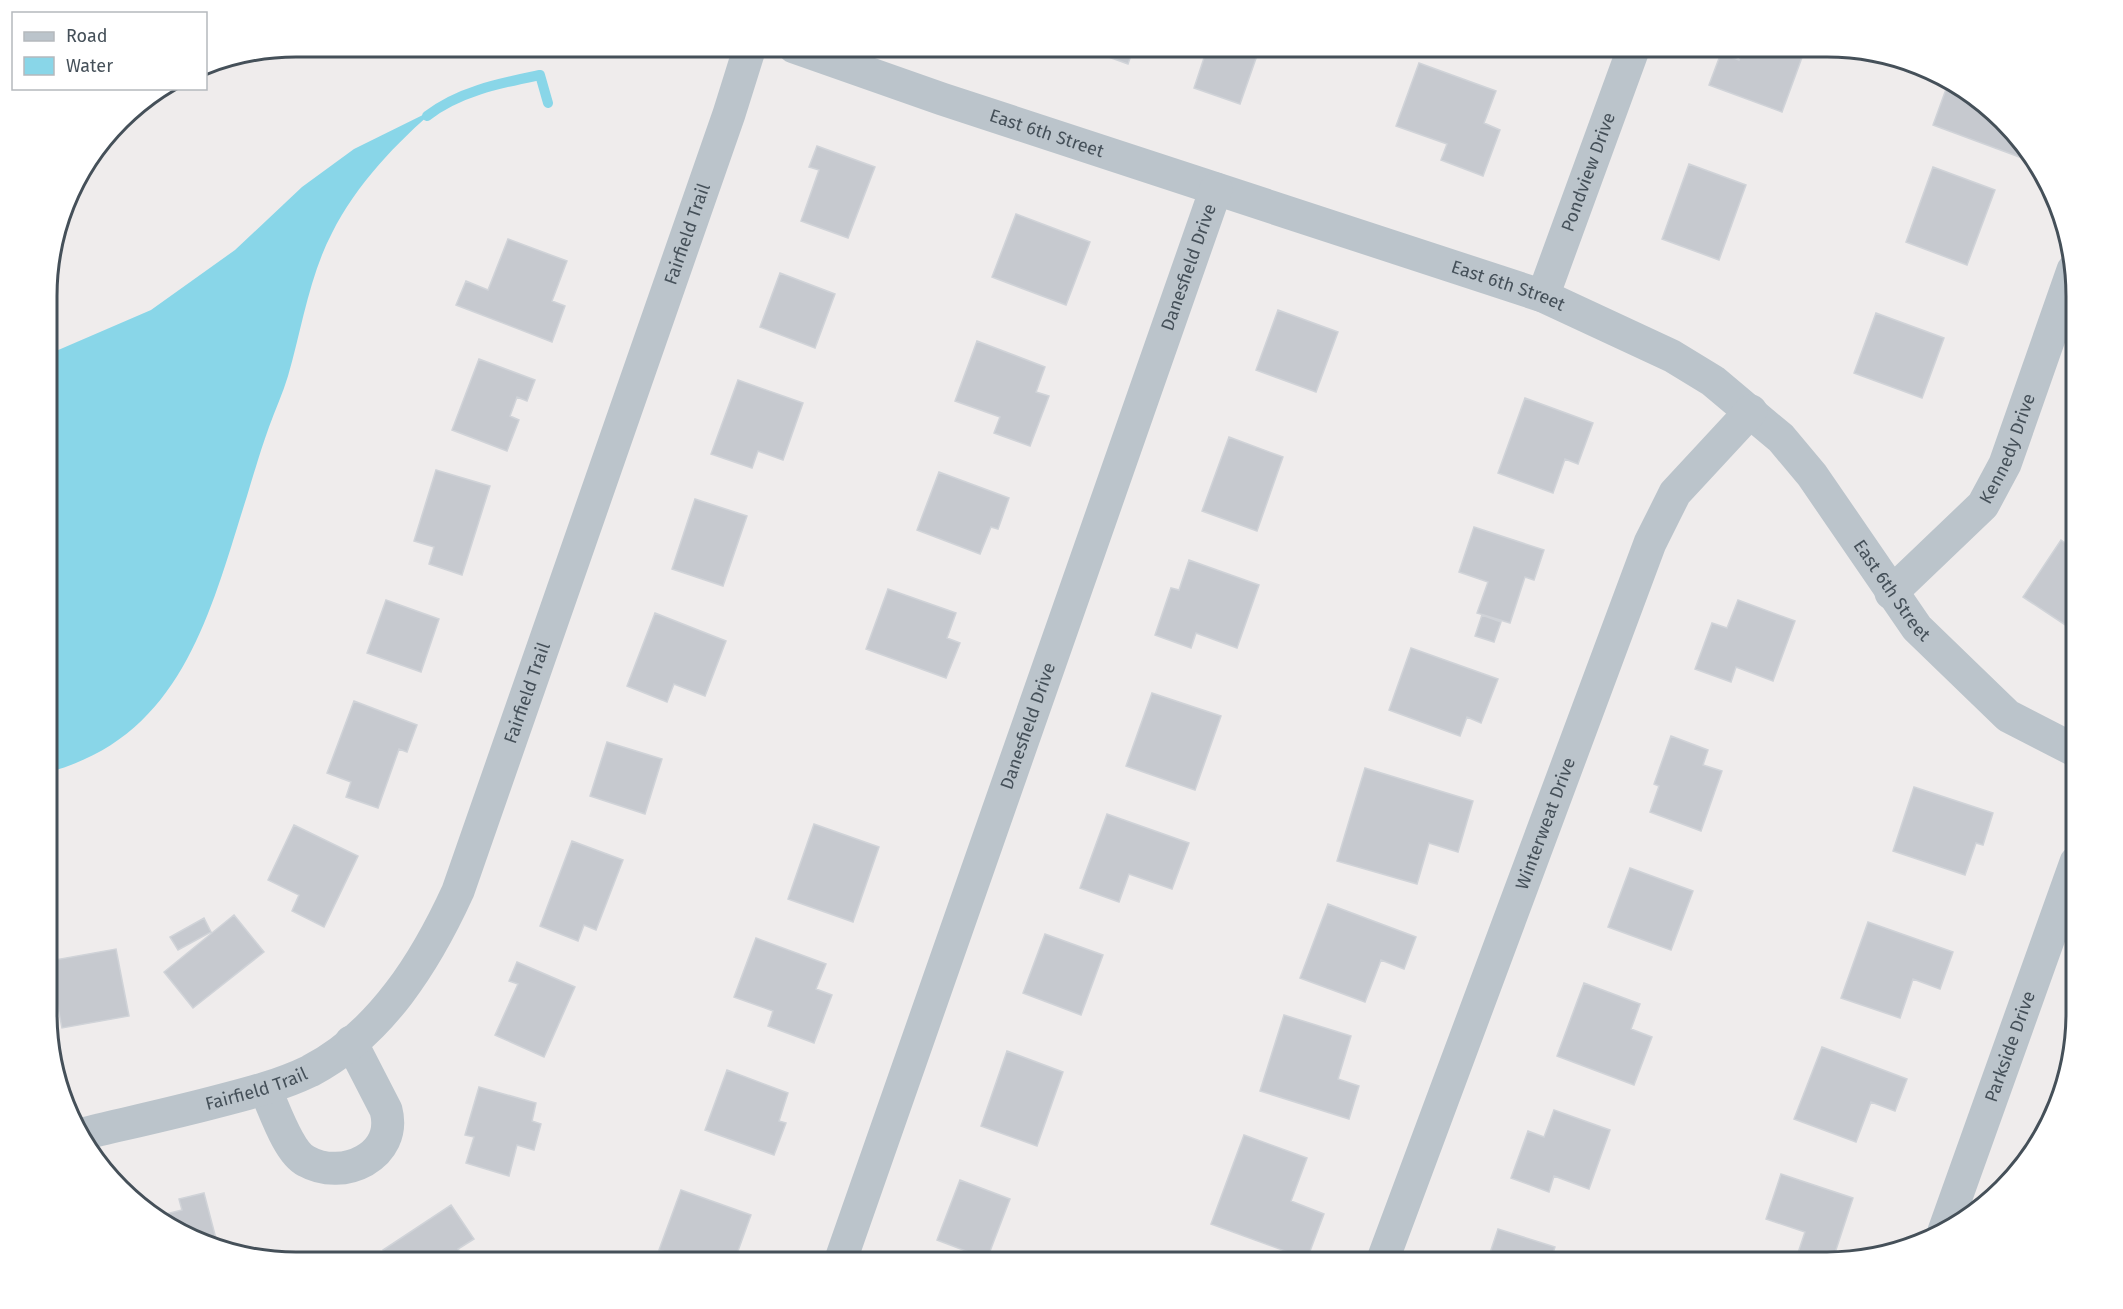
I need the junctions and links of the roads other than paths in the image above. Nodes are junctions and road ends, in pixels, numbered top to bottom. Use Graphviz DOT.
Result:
graph roads {
  1 [pos="747,57"];
  2 [pos="825,57"];
  3 [pos="1630,57"];
  4 [pos="1216,189"];
  5 [pos="2066,291"];
  6 [pos="1543,296"];
  7 [pos="1751,411"];
  8 [pos="1891,593"];
  9 [pos="2066,746"];
  10 [pos="2066,890"];
  11 [pos="351,1042"];
  12 [pos="265,1089"];
  13 [pos="89,1132"];
  14 [pos="1948,1219"];
  15 [pos="844,1252"];
  16 [pos="1386,1252"];
  1 -- 11 [label="street, Fairfield Trail"];
  2 -- 4 [label="street, East 6th Street"];
  3 -- 6 [label="street, Pondview Drive"];
  4 -- 6 [label="street, East 6th Street"];
  4 -- 15 [label="street, Danesfield Drive"];
  5 -- 8 [label="street, Kennedy Drive"];
  6 -- 7 [label="street, East 6th Street"];
  7 -- 8 [label="street, East 6th Street"];
  7 -- 16 [label="street, Winterweat Drive"];
  8 -- 9 [label="street, East 6th Street"];
  10 -- 14 [label="street, Parkside Drive"];
  11 -- 12 [label="street, Fairfield Trail"];
  11 -- 12 [label="street"];
  12 -- 13 [label="street, Fairfield Trail"];
}
